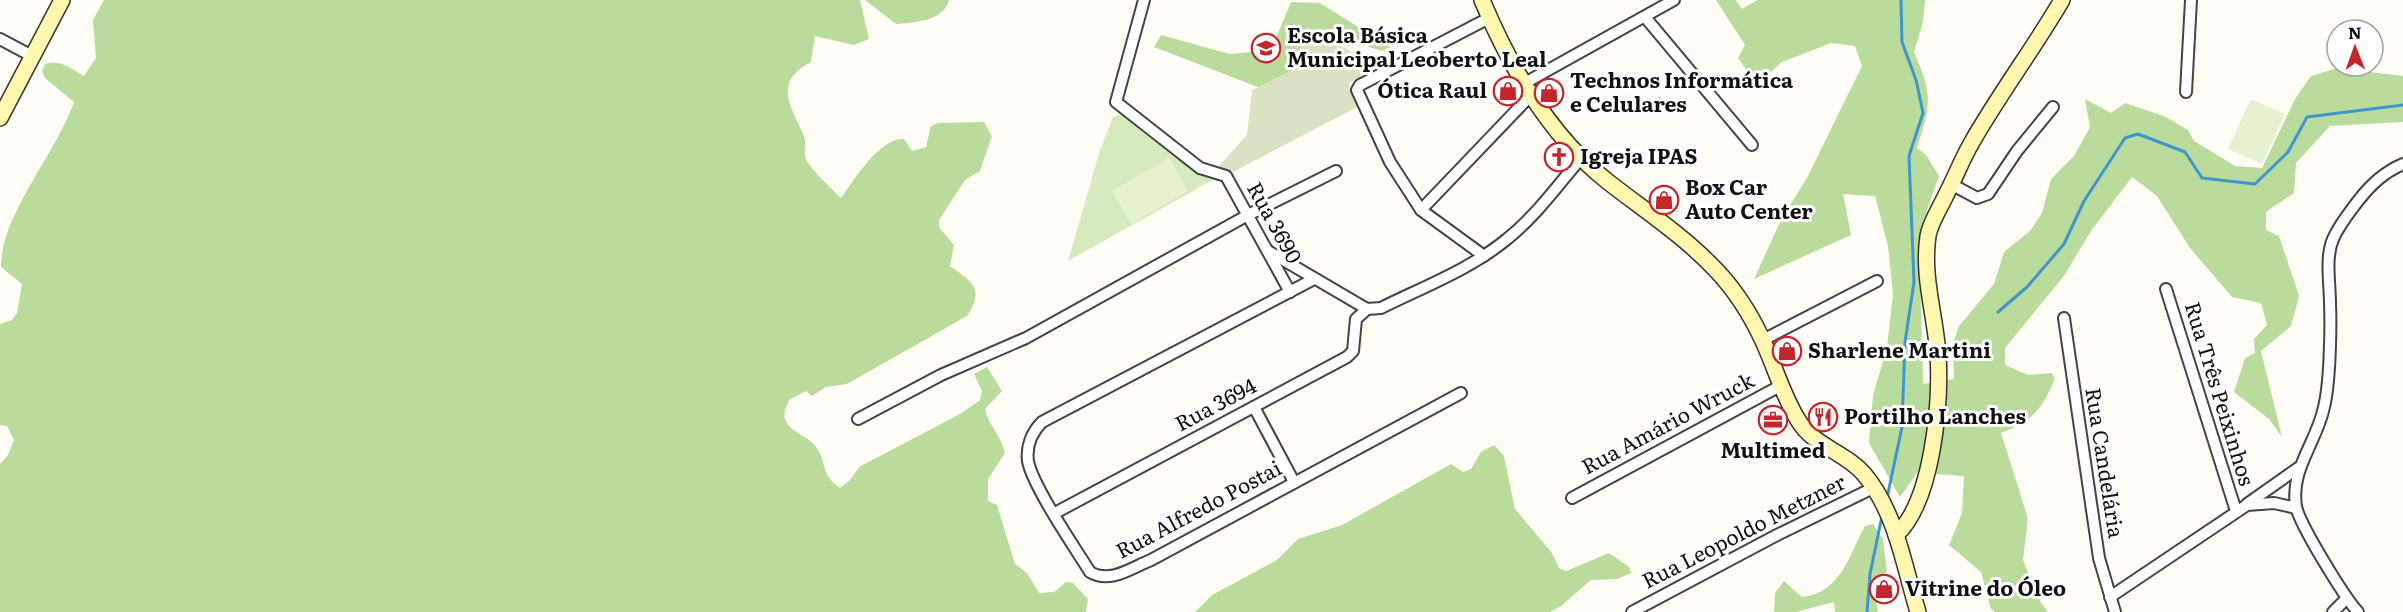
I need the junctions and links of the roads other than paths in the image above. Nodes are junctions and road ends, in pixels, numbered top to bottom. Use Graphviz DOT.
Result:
graph roads {
  1 [pos="62,0"];
  2 [pos="1144,0"];
  3 [pos="1674,0"];
  4 [pos="2062,0"];
  5 [pos="2190,0"];
  6 [pos="1486,6"];
  7 [pos="1645,16"];
  8 [pos="0,39"];
  9 [pos="32,56"];
  10 [pos="1528,89"];
  11 [pos="2186,92"];
  12 [pos="2053,107"];
  13 [pos="0,118"];
  14 [pos="1752,145"];
  15 [pos="1582,157"];
  16 [pos="2403,164"];
  17 [pos="1336,171"];
  18 [pos="1952,184"];
  19 [pos="1421,210"];
  20 [pos="1248,215"];
  21 [pos="1267,251"];
  22 [pos="1484,256"];
  23 [pos="1314,279"];
  24 [pos="1877,281"];
  25 [pos="2166,289"];
  26 [pos="1290,291"];
  27 [pos="1366,309"];
  28 [pos="2064,318"];
  29 [pos="1763,340"];
  30 [pos="1782,385"];
  31 [pos="1461,393"];
  32 [pos="1254,407"];
  33 [pos="858,419"];
  34 [pos="2298,468"];
  35 [pos="1294,482"];
  36 [pos="1873,488"];
  37 [pos="1572,498"];
  38 [pos="2247,505"];
  39 [pos="2296,508"];
  40 [pos="2236,511"];
  41 [pos="1055,513"];
  42 [pos="1896,536"];
  43 [pos="2110,597"];
  44 [pos="2346,599"];
  45 [pos="1632,612"];
  46 [pos="1918,612"];
  47 [pos="2115,612"];
  48 [pos="2333,612"];
  49 [pos="2358,612"];
  1 -- 9 [label="street"];
  2 -- 20 [label="street, Rua 3690"];
  3 -- 7 [label="street"];
  4 -- 18 [label="street"];
  5 -- 11 [label="street"];
  6 -- 10 [label="street"];
  6 -- 19 [label="street"];
  7 -- 10 [label="street"];
  7 -- 14 [label="street"];
  8 -- 9 [label="street"];
  9 -- 13 [label="street"];
  10 -- 15 [label="street"];
  10 -- 19 [label="street"];
  12 -- 18 [label="street"];
  15 -- 22 [label="street"];
  15 -- 29 [label="street"];
  16 -- 34 [label="street"];
  17 -- 20 [label="street"];
  18 -- 42 [label="street"];
  19 -- 22 [label="street"];
  20 -- 21 [label="street, Rua 3690"];
  20 -- 33 [label="street"];
  21 -- 23 [label="street"];
  21 -- 26 [label="street, Rua 3690"];
  22 -- 27 [label="street"];
  23 -- 26 [label="street, Rua Alfredo Postai"];
  23 -- 27 [label="street"];
  24 -- 29 [label="street"];
  25 -- 40 [label="street, Rua Três Peixinhos"];
  26 -- 41 [label="street, Rua Alfredo Postai"];
  27 -- 32 [label="street, Rua 3694"];
  28 -- 43 [label="street, Rua Candelária"];
  29 -- 30 [label="street"];
  30 -- 36 [label="street"];
  30 -- 37 [label="street, Rua Amário Wruck"];
  31 -- 35 [label="street, Rua Alfredo Postai"];
  32 -- 35 [label="street"];
  32 -- 41 [label="street, Rua 3694"];
  34 -- 38 [label="street"];
  34 -- 39 [label="street"];
  35 -- 41 [label="street, Rua Alfredo Postai"];
  36 -- 42 [label="street"];
  36 -- 45 [label="street, Rua Leopoldo Metzner"];
  38 -- 39 [label="street"];
  38 -- 40 [label="street"];
  39 -- 44 [label="street"];
  40 -- 43 [label="street"];
  42 -- 46 [label="street"];
  43 -- 47 [label="street, Rua Candelária"];
  44 -- 48 [label="street"];
  44 -- 49 [label="street"];
}
